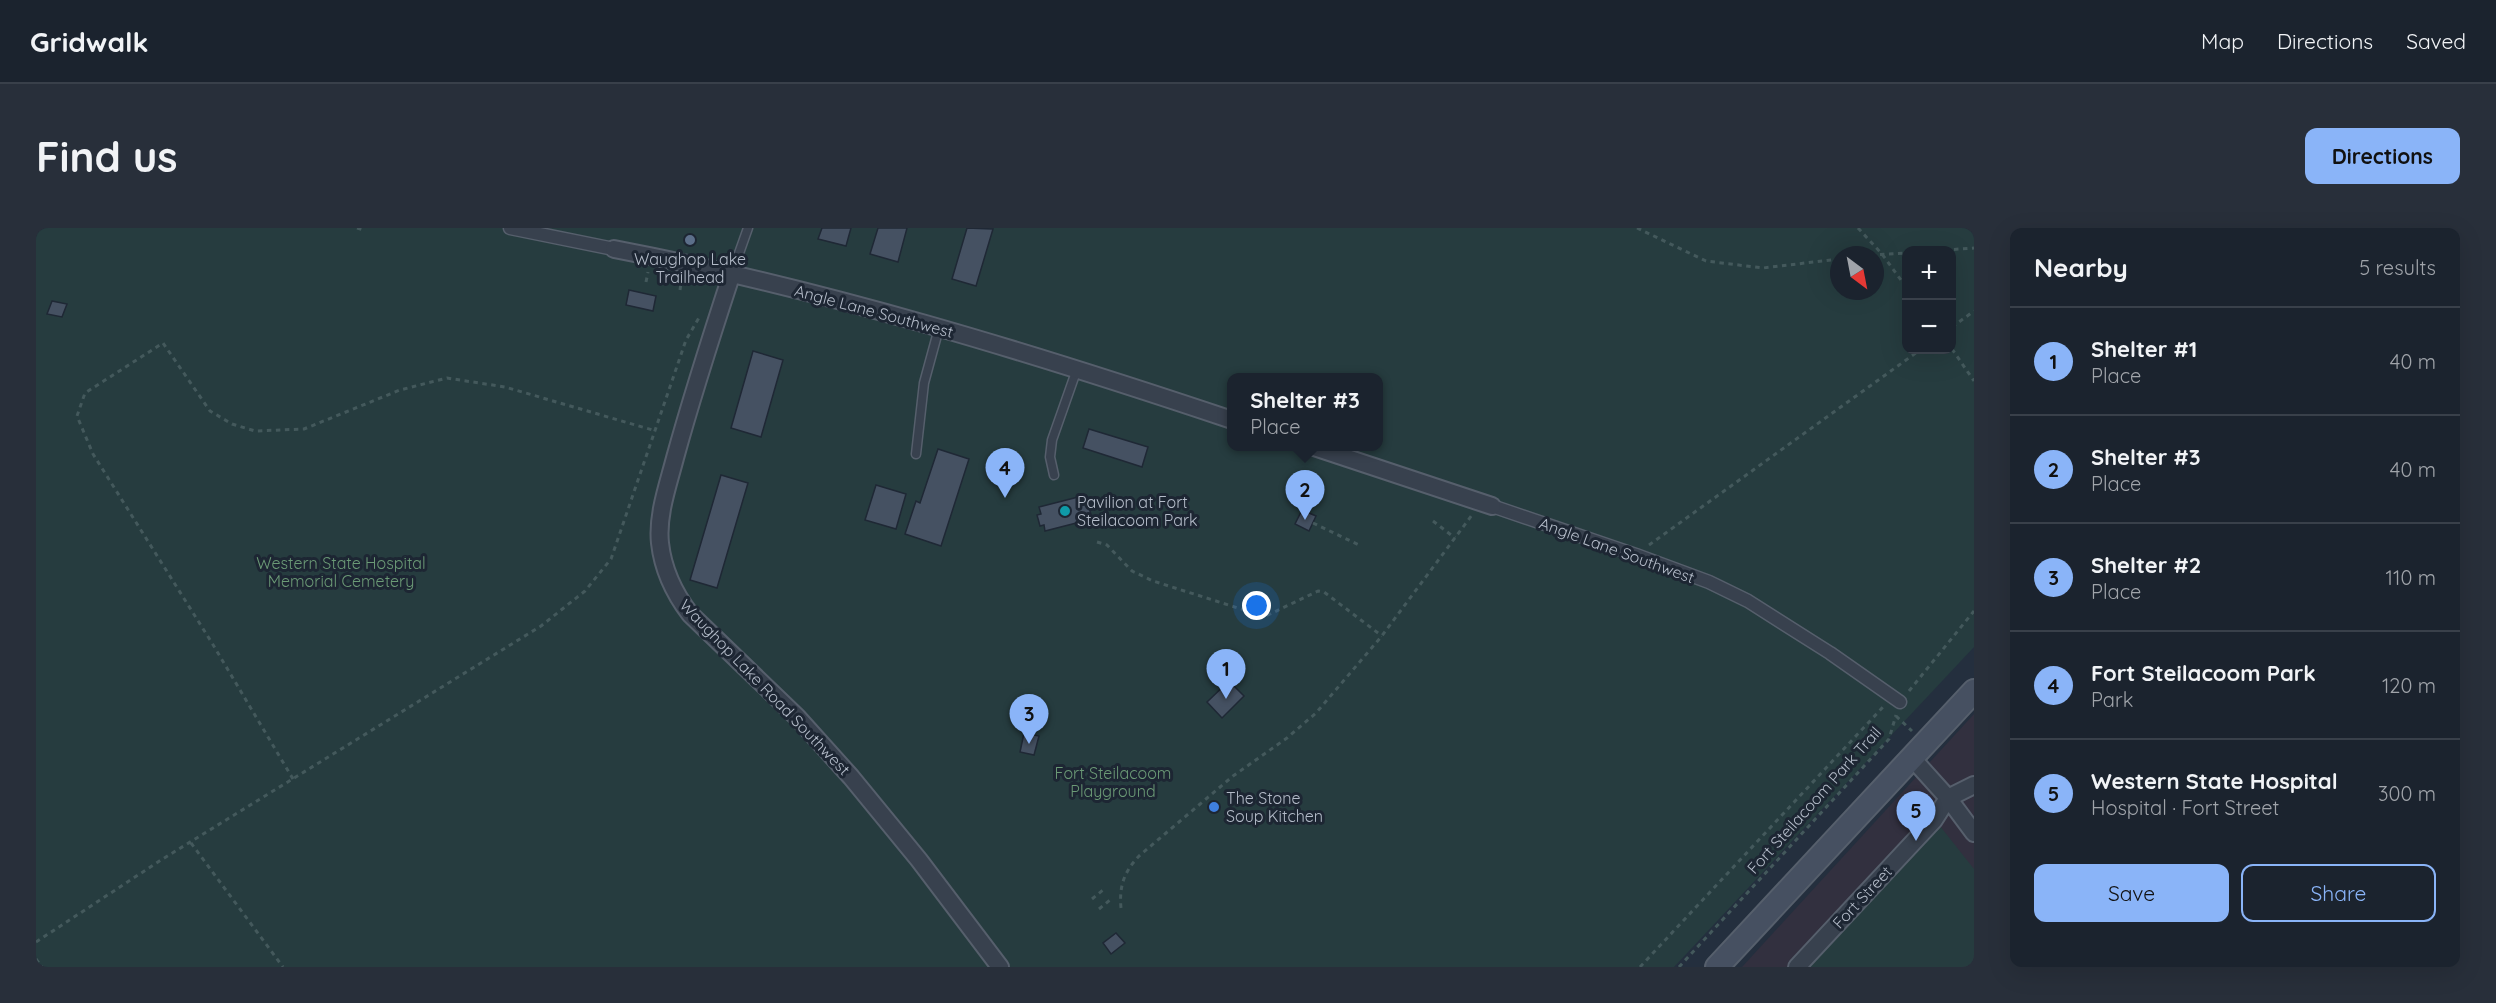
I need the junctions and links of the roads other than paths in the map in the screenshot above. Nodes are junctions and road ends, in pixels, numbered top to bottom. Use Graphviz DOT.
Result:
graph roads {
  1 [pos="510,228"];
  2 [pos="748,228"];
  3 [pos="614,249"];
  4 [pos="732,273"];
  5 [pos="939,327"];
  6 [pos="1077,369"];
  7 [pos="1227,418"];
  8 [pos="1323,451"];
  9 [pos="916,454"];
  10 [pos="1054,475"];
  11 [pos="1487,504"];
  12 [pos="1974,691"];
  13 [pos="1896,700"];
  14 [pos="1912,758"];
  15 [pos="1974,785"];
  16 [pos="1948,798"];
  17 [pos="1974,833"];
  18 [pos="1000,967"];
  19 [pos="1717,967"];
  20 [pos="1797,967"];
  1 -- 3 [label="street, Angle Lane Southwest"];
  2 -- 4 [label="lane, Waughop Lake Road Southwest"];
  3 -- 4 [label="street, Angle Lane Southwest"];
  4 -- 5 [label="street, Angle Lane Southwest"];
  4 -- 18 [label="street, Waughop Lake Road Southwest"];
  5 -- 6 [label="street, Angle Lane Southwest"];
  5 -- 9 [label="lane"];
  6 -- 7 [label="street, Angle Lane Southwest"];
  6 -- 10 [label="lane"];
  8 -- 11 [label="street, Angle Lane Southwest"];
  11 -- 13 [label="street, Angle Lane Southwest"];
  12 -- 14 [label="main road"];
  14 -- 16 [label="street"];
  14 -- 19 [label="main road"];
  15 -- 16 [label="street"];
  16 -- 17 [label="street"];
  16 -- 20 [label="street, Fort Street"];
}
